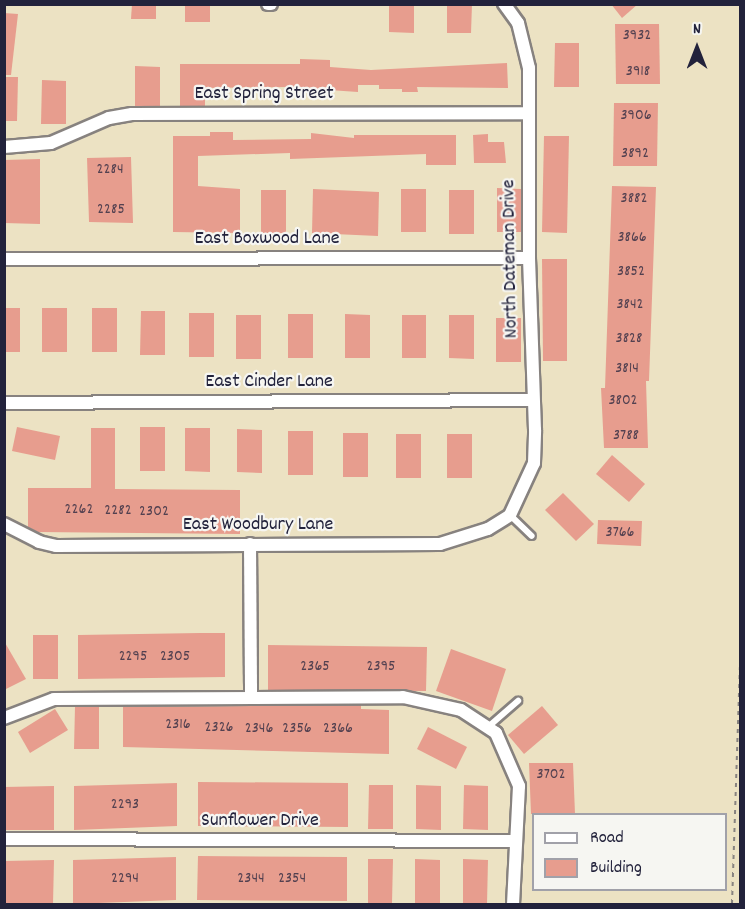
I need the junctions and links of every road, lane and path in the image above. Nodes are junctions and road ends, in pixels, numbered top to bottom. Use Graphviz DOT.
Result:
graph roads {
  1 [pos="504,4"];
  2 [pos="529,113"];
  3 [pos="4,147"];
  4 [pos="529,258"];
  5 [pos="4,259"];
  6 [pos="533,400"];
  7 [pos="4,403"];
  8 [pos="510,515"];
  9 [pos="4,524"];
  10 [pos="532,536"];
  11 [pos="250,544"];
  12 [pos="741,667"];
  13 [pos="251,698"];
  14 [pos="518,701"];
  15 [pos="4,718"];
  16 [pos="487,728"];
  17 [pos="4,840"];
  18 [pos="516,841"];
  19 [pos="513,904"];
  20 [pos="732,904"];
  1 -- 2 [label="street, North Dateman Drive"];
  2 -- 3 [label="street, East Spring Street"];
  2 -- 4 [label="street, North Dateman Drive"];
  4 -- 5 [label="street, East Boxwood Lane"];
  4 -- 6 [label="street, North Dateman Drive"];
  6 -- 7 [label="street, East Cinder Lane"];
  6 -- 8 [label="street, North Dateman Drive"];
  8 -- 10 [label="lane"];
  8 -- 11 [label="street, East Woodbury Lane"];
  9 -- 11 [label="street, East Woodbury Lane"];
  11 -- 13 [label="street"];
  12 -- 20 [label="path"];
  13 -- 15 [label="street"];
  13 -- 16 [label="street"];
  14 -- 16 [label="lane"];
  16 -- 18 [label="street"];
  17 -- 18 [label="street, Sunflower Drive"];
  18 -- 19 [label="street"];
}
